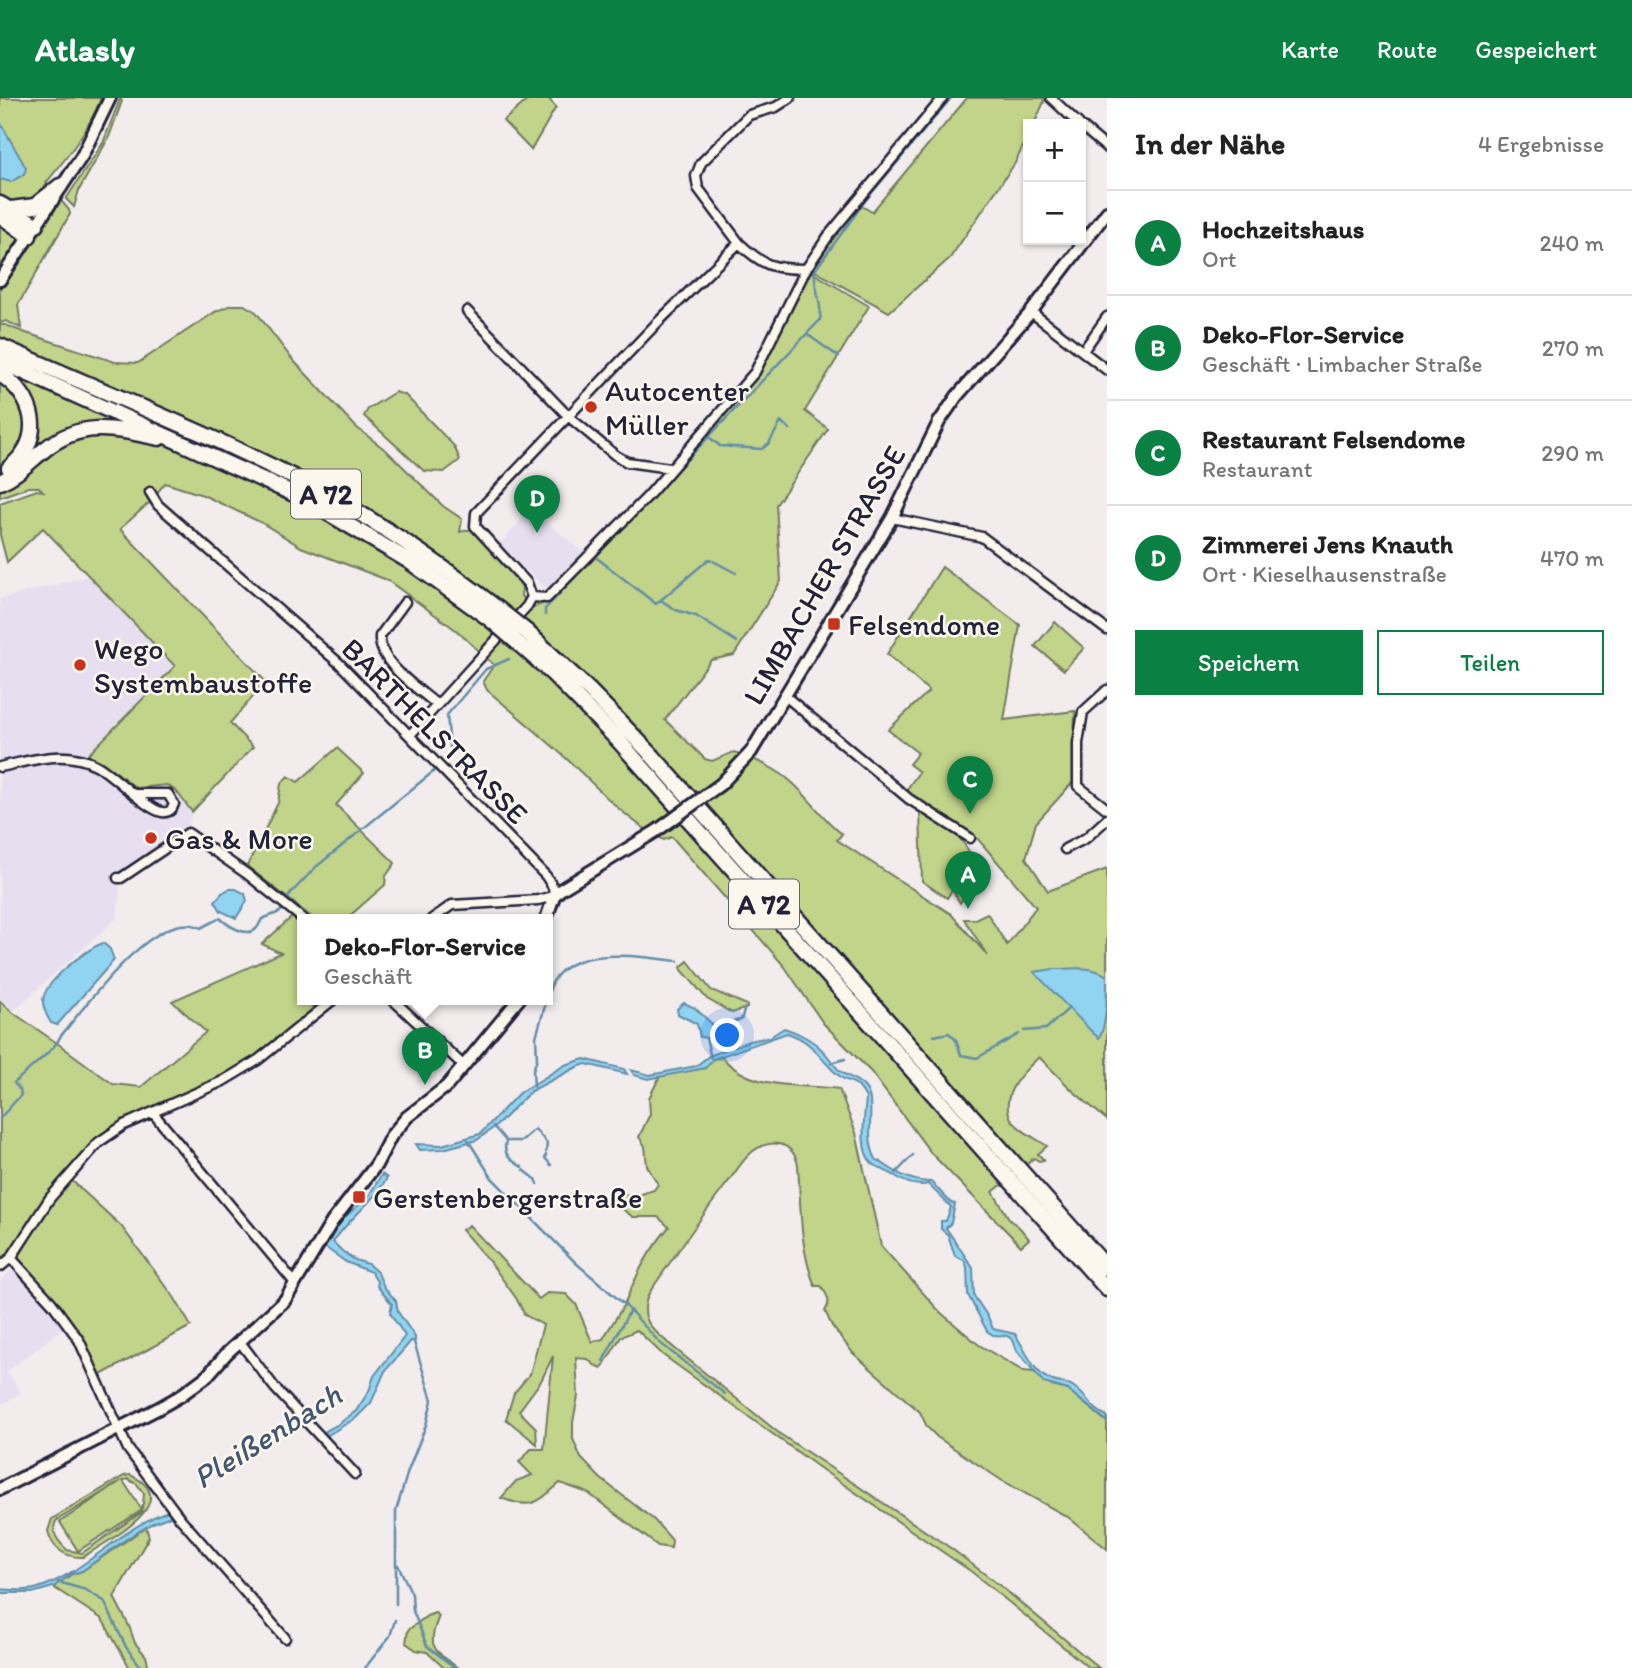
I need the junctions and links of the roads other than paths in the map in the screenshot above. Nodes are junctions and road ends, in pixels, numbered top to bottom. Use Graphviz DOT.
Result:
graph roads {
  1 [pos="110,98"];
  2 [pos="790,98"];
  3 [pos="943,98"];
  4 [pos="1051,98"];
  5 [pos="1074,119"];
  6 [pos="1086,130"];
  7 [pos="1107,148"];
  8 [pos="60,186"];
  9 [pos="4,210"];
  10 [pos="1107,212"];
  11 [pos="33,230"];
  12 [pos="739,243"];
  13 [pos="806,269"];
  14 [pos="0,280"];
  15 [pos="467,311"];
  16 [pos="1031,312"];
  17 [pos="1107,317"];
  18 [pos="0,346"];
  19 [pos="1083,351"];
  20 [pos="0,361"];
  21 [pos="1107,370"];
  22 [pos="0,374"];
  23 [pos="569,417"];
  24 [pos="185,443"];
  25 [pos="670,468"];
  26 [pos="0,474"];
  27 [pos="0,482"];
  28 [pos="150,492"];
  29 [pos="892,518"];
  30 [pos="532,597"];
  31 [pos="405,602"];
  32 [pos="494,614"];
  33 [pos="1107,630"];
  34 [pos="522,637"];
  35 [pos="1107,690"];
  36 [pos="785,695"];
  37 [pos="437,705"];
  38 [pos="410,735"];
  39 [pos="0,767"];
  40 [pos="136,794"];
  41 [pos="1107,809"];
  42 [pos="1107,820"];
  43 [pos="970,838"];
  44 [pos="1065,849"];
  45 [pos="118,878"];
  46 [pos="554,895"];
  47 [pos="297,914"];
  48 [pos="439,914"];
  49 [pos="548,914"];
  50 [pos="327,1005"];
  51 [pos="398,1005"];
  52 [pos="514,1005"];
  53 [pos="464,1066"];
  54 [pos="153,1112"];
  55 [pos="11,1258"];
  56 [pos="0,1267"];
  57 [pos="1107,1268"];
  58 [pos="296,1283"];
  59 [pos="1107,1289"];
  60 [pos="240,1342"];
  61 [pos="119,1429"];
  62 [pos="355,1474"];
  63 [pos="0,1489"];
  64 [pos="285,1638"];
  1 -- 8 [label="street"];
  2 -- 12 [label="street"];
  3 -- 13 [label="street"];
  4 -- 5 [label="street"];
  6 -- 7 [label="street"];
  8 -- 9 [label="highway"];
  8 -- 11 [label="street"];
  9 -- 11 [label="highway"];
  10 -- 16 [label="street, LIMBACHER STRASSE"];
  11 -- 14 [label="street"];
  12 -- 13 [label="street"];
  12 -- 23 [label="street"];
  13 -- 25 [label="street"];
  15 -- 23 [label="street"];
  16 -- 19 [label="street"];
  16 -- 29 [label="street, LIMBACHER STRASSE"];
  17 -- 19 [label="street"];
  18 -- 32 [label="highway, A 72"];
  19 -- 21 [label="street"];
  20 -- 24 [label="highway, A 72"];
  22 -- 26 [label="highway"];
  23 -- 25 [label="street"];
  23 -- 30 [label="street"];
  24 -- 27 [label="highway"];
  24 -- 32 [label="highway, A 72"];
  25 -- 30 [label="street"];
  28 -- 38 [label="street, BARTHELSTRASSE"];
  29 -- 33 [label="street"];
  29 -- 36 [label="street, LIMBACHER STRASSE"];
  30 -- 37 [label="street"];
  31 -- 37 [label="street"];
  32 -- 34 [label="highway, A 72, bridge"];
  34 -- 57 [label="highway, A 72"];
  34 -- 59 [label="highway, A 72"];
  35 -- 41 [label="street"];
  36 -- 43 [label="street"];
  36 -- 46 [label="street, LIMBACHER STRASSE, bridge"];
  37 -- 38 [label="street"];
  38 -- 46 [label="street, BARTHELSTRASSE"];
  39 -- 40 [label="street"];
  42 -- 44 [label="street"];
  45 -- 47 [label="street"];
  46 -- 48 [label="street"];
  46 -- 49 [label="street"];
  50 -- 54 [label="street"];
  51 -- 53 [label="street"];
  52 -- 53 [label="street"];
  53 -- 58 [label="street"];
  54 -- 55 [label="street"];
  54 -- 58 [label="street"];
  55 -- 56 [label="street"];
  55 -- 61 [label="street"];
  58 -- 60 [label="street"];
  60 -- 61 [label="street"];
  60 -- 62 [label="street"];
  61 -- 63 [label="street"];
  61 -- 64 [label="street"];
}
